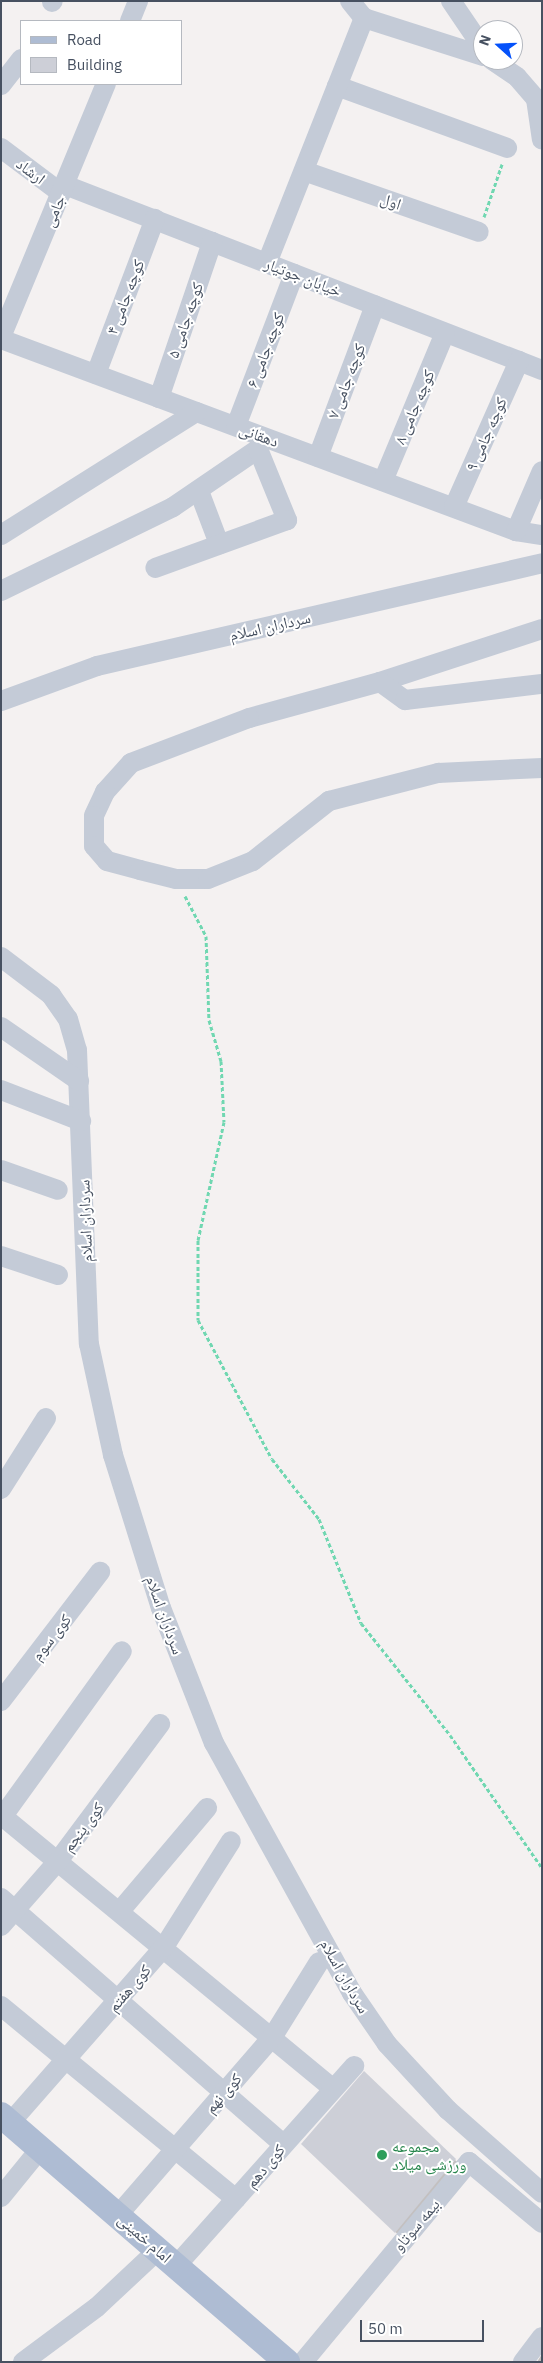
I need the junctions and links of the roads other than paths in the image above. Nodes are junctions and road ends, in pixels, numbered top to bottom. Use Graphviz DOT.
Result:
graph roads {
  1 [pos="138,1"];
  2 [pos="350,1"];
  3 [pos="451,1"];
  4 [pos="364,18"];
  5 [pos="130,20"];
  6 [pos="473,33"];
  7 [pos="473,53"];
  8 [pos="20,60"];
  9 [pos="503,70"];
  10 [pos="1,85"];
  11 [pos="106,85"];
  12 [pos="337,86"];
  13 [pos="539,102"];
  14 [pos="542,140"];
  15 [pos="1,148"];
  16 [pos="507,148"];
  17 [pos="304,171"];
  18 [pos="63,189"];
  19 [pos="155,219"];
  20 [pos="479,232"];
  21 [pos="212,242"];
  22 [pos="267,263"];
  23 [pos="294,274"];
  24 [pos="375,305"];
  25 [pos="445,332"];
  26 [pos="1,338"];
  27 [pos="519,361"];
  28 [pos="542,370"];
  29 [pos="96,374"];
  30 [pos="159,398"];
  31 [pos="196,412"];
  32 [pos="236,426"];
  33 [pos="262,444"];
  34 [pos="318,457"];
  35 [pos="542,471"];
  36 [pos="383,481"];
  37 [pos="199,491"];
  38 [pos="454,507"];
  39 [pos="516,531"];
  40 [pos="1,535"];
  41 [pos="542,536"];
  42 [pos="219,544"];
  43 [pos="542,563"];
  44 [pos="155,568"];
  45 [pos="1,591"];
  46 [pos="542,629"];
  47 [pos="380,682"];
  48 [pos="542,684"];
  49 [pos="1,701"];
  50 [pos="542,768"];
  51 [pos="1,957"];
  52 [pos="1,1026"];
  53 [pos="79,1081"];
  54 [pos="1,1090"];
  55 [pos="81,1121"];
  56 [pos="1,1170"];
  57 [pos="58,1190"];
  58 [pos="1,1256"];
  59 [pos="58,1275"];
  60 [pos="46,1418"];
  61 [pos="1,1489"];
  62 [pos="100,1572"];
  63 [pos="122,1651"];
  64 [pos="1,1701"];
  65 [pos="160,1724"];
  66 [pos="207,1808"];
  67 [pos="2,1816"];
  68 [pos="231,1841"];
  69 [pos="58,1861"];
  70 [pos="8,1904"];
  71 [pos="120,1912"];
  72 [pos="1,1926"];
  73 [pos="164,1947"];
  74 [pos="319,1962"];
  75 [pos="118,2000"];
  76 [pos="1,2006"];
  77 [pos="273,2036"];
  78 [pos="66,2060"];
  79 [pos="354,2066"];
  80 [pos="332,2088"];
  81 [pos="224,2092"];
  82 [pos="6,2119"];
  83 [pos="283,2144"];
  84 [pos="174,2148"];
  85 [pos="40,2149"];
  86 [pos="542,2194"];
  87 [pos="1,2197"];
  88 [pos="236,2199"];
  89 [pos="118,2215"];
  90 [pos="542,2223"];
  91 [pos="167,2257"];
  92 [pos="542,2337"];
  93 [pos="26,2361"];
  94 [pos="288,2362"];
  95 [pos="303,2362"];
  96 [pos="523,2362"];
  1 -- 5 [label="street"];
  2 -- 4 [label="street"];
  3 -- 6 [label="street"];
  4 -- 7 [label="street"];
  4 -- 12 [label="street"];
  8 -- 10 [label="street"];
  9 -- 13 [label="street"];
  11 -- 18 [label="street, جامی"];
  12 -- 16 [label="street"];
  12 -- 17 [label="street"];
  13 -- 14 [label="street"];
  15 -- 18 [label="street, ارشاد"];
  17 -- 20 [label="street, اول"];
  17 -- 22 [label="street"];
  18 -- 19 [label="street, خیابان جوتیار"];
  18 -- 26 [label="street, جامی"];
  19 -- 21 [label="street, خیابان جوتیار"];
  19 -- 29 [label="street, کوچه جامی ۴"];
  21 -- 22 [label="street, خیابان جوتیار"];
  21 -- 30 [label="street, کوچه جامی ۵"];
  22 -- 23 [label="street, خیابان جوتیار"];
  23 -- 24 [label="street, خیابان جوتیار"];
  23 -- 32 [label="street, کوچه جامی ۶"];
  24 -- 25 [label="street, خیابان جوتیار"];
  24 -- 34 [label="street, کوچه جامی ۷"];
  25 -- 27 [label="street, خیابان جوتیار"];
  25 -- 36 [label="street, کوچه جامی ۸"];
  26 -- 29 [label="street, دهقانی"];
  27 -- 28 [label="street, خیابان جوتیار"];
  27 -- 38 [label="street, کوچه جامی ۹"];
  29 -- 30 [label="street, دهقانی"];
  30 -- 31 [label="street, دهقانی"];
  31 -- 32 [label="street, دهقانی"];
  31 -- 40 [label="street"];
  32 -- 33 [label="street, دهقانی"];
  33 -- 34 [label="street, دهقانی"];
  33 -- 37 [label="street"];
  33 -- 42 [label="street"];
  34 -- 36 [label="street, دهقانی"];
  35 -- 39 [label="street"];
  36 -- 38 [label="street, دهقانی"];
  37 -- 42 [label="street"];
  37 -- 45 [label="street"];
  38 -- 39 [label="street, دهقانی"];
  39 -- 41 [label="street, دهقانی"];
  42 -- 44 [label="street"];
  43 -- 49 [label="street, سرداران اسلام"];
  46 -- 47 [label="street"];
  47 -- 48 [label="street"];
  47 -- 50 [label="street"];
  51 -- 53 [label="street, سرداران اسلام"];
  52 -- 53 [label="street"];
  53 -- 55 [label="street, سرداران اسلام"];
  54 -- 55 [label="street"];
  55 -- 86 [label="street, سرداران اسلام"];
  56 -- 57 [label="street"];
  58 -- 59 [label="street"];
  60 -- 61 [label="street"];
  62 -- 64 [label="street, کوی سوم"];
  63 -- 67 [label="street"];
  65 -- 69 [label="street, کوی پنجم"];
  66 -- 71 [label="street"];
  67 -- 69 [label="street"];
  68 -- 73 [label="street, کوی هفتم"];
  69 -- 70 [label="street, کوی پنجم"];
  69 -- 71 [label="street"];
  70 -- 72 [label="street, کوی پنجم"];
  70 -- 75 [label="street"];
  71 -- 73 [label="street"];
  73 -- 75 [label="street, کوی هفتم"];
  73 -- 77 [label="street"];
  74 -- 77 [label="street, کوی نهم"];
  75 -- 78 [label="street, کوی هفتم"];
  75 -- 81 [label="street"];
  76 -- 78 [label="street"];
  77 -- 80 [label="street"];
  77 -- 81 [label="street, کوی نهم"];
  78 -- 82 [label="street, کوی هفتم"];
  78 -- 84 [label="street"];
  79 -- 80 [label="street, کوی دهم"];
  80 -- 83 [label="street, کوی دهم"];
  81 -- 83 [label="street"];
  81 -- 84 [label="street, کوی نهم"];
  82 -- 85 [label="main road, امام خمینی"];
  83 -- 88 [label="street, کوی دهم"];
  84 -- 88 [label="street"];
  84 -- 89 [label="street, کوی نهم"];
  85 -- 87 [label="street"];
  85 -- 89 [label="main road, امام خمینی"];
  88 -- 91 [label="street, کوی دهم"];
  89 -- 91 [label="main road, امام خمینی"];
  90 -- 95 [label="street, بیمه سوتاو"];
  91 -- 93 [label="street, کوی دهم"];
  91 -- 94 [label="main road, امام خمینی"];
  92 -- 96 [label="street"];
}
